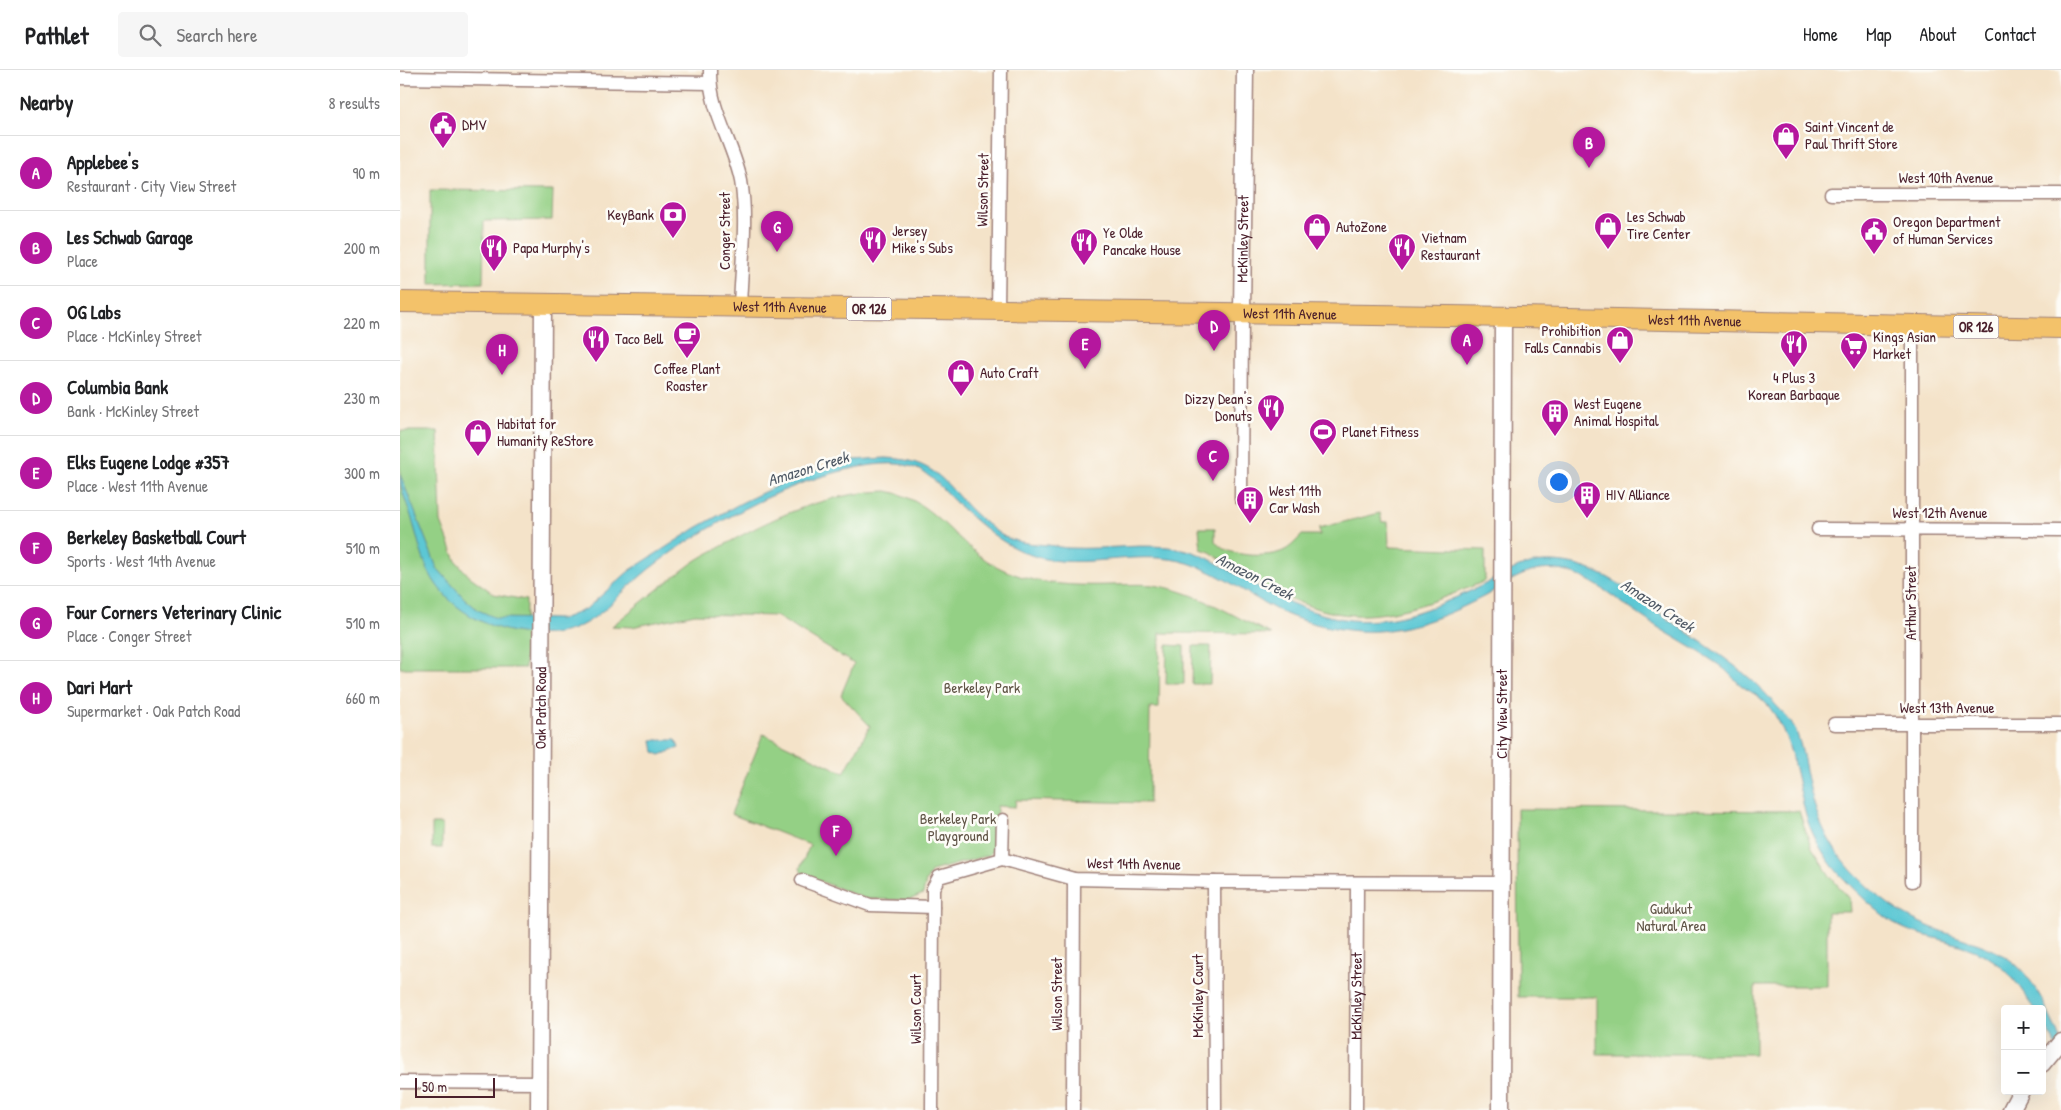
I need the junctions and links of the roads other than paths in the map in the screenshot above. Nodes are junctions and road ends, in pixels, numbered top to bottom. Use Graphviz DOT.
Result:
graph roads {
  1 [pos="1001,70"];
  2 [pos="1245,70"];
  3 [pos="710,76"];
  4 [pos="400,78"];
  5 [pos="1831,194"];
  6 [pos="2061,194"];
  7 [pos="400,302"];
  8 [pos="543,304"];
  9 [pos="740,308"];
  10 [pos="998,310"];
  11 [pos="1242,313"];
  12 [pos="1503,317"];
  13 [pos="1912,326"];
  14 [pos="2061,328"];
  15 [pos="1241,499"];
  16 [pos="1818,529"];
  17 [pos="1911,530"];
  18 [pos="2061,530"];
  19 [pos="1834,724"];
  20 [pos="1911,724"];
  21 [pos="2061,724"];
  22 [pos="1003,820"];
  23 [pos="1002,859"];
  24 [pos="1074,879"];
  25 [pos="802,880"];
  26 [pos="1912,881"];
  27 [pos="1214,882"];
  28 [pos="1357,883"];
  29 [pos="1501,883"];
  30 [pos="932,907"];
  31 [pos="2061,1041"];
  32 [pos="2046,1059"];
  33 [pos="400,1082"];
  34 [pos="539,1083"];
  35 [pos="2019,1095"];
  36 [pos="539,1110"];
  37 [pos="932,1110"];
  38 [pos="1073,1110"];
  39 [pos="1215,1110"];
  40 [pos="1356,1110"];
  41 [pos="1501,1110"];
  42 [pos="2011,1110"];
  1 -- 10 [label="street, Wilson Street"];
  2 -- 11 [label="street, McKinley Street"];
  3 -- 4 [label="street"];
  3 -- 9 [label="street, Conger Street"];
  5 -- 6 [label="street, West 10th Avenue"];
  7 -- 8 [label="main road, West 11th Avenue / OR 126"];
  8 -- 9 [label="main road, West 11th Avenue / OR 126"];
  8 -- 34 [label="street, Oak Patch Road"];
  9 -- 10 [label="main road, West 11th Avenue / OR 126"];
  10 -- 11 [label="main road, West 11th Avenue / OR 126"];
  11 -- 12 [label="main road, West 11th Avenue / OR 126"];
  11 -- 15 [label="street, McKinley Street"];
  12 -- 13 [label="main road, West 11th Avenue / OR 126"];
  12 -- 29 [label="street, City View Street"];
  13 -- 14 [label="main road, West 11th Avenue / OR 126"];
  13 -- 17 [label="street, Arthur Street"];
  16 -- 17 [label="street, West 12th Avenue"];
  17 -- 18 [label="street, West 12th Avenue"];
  17 -- 20 [label="street, Arthur Street"];
  19 -- 20 [label="street, West 13th Avenue"];
  20 -- 21 [label="street, West 13th Avenue"];
  20 -- 26 [label="street, Arthur Street"];
  22 -- 23 [label="street"];
  23 -- 24 [label="street, West 14th Avenue"];
  23 -- 30 [label="street"];
  24 -- 27 [label="street, West 14th Avenue"];
  24 -- 38 [label="street, Wilson Street"];
  25 -- 30 [label="street"];
  27 -- 28 [label="street, West 14th Avenue"];
  27 -- 39 [label="street, McKinley Court"];
  28 -- 29 [label="street, West 14th Avenue"];
  28 -- 40 [label="street, McKinley Street"];
  29 -- 41 [label="street, City View Street"];
  30 -- 37 [label="street, Wilson Court"];
  31 -- 32 [label="street"];
  33 -- 34 [label="street"];
  34 -- 36 [label="street, Oak Patch Road"];
  35 -- 42 [label="street"];
}
